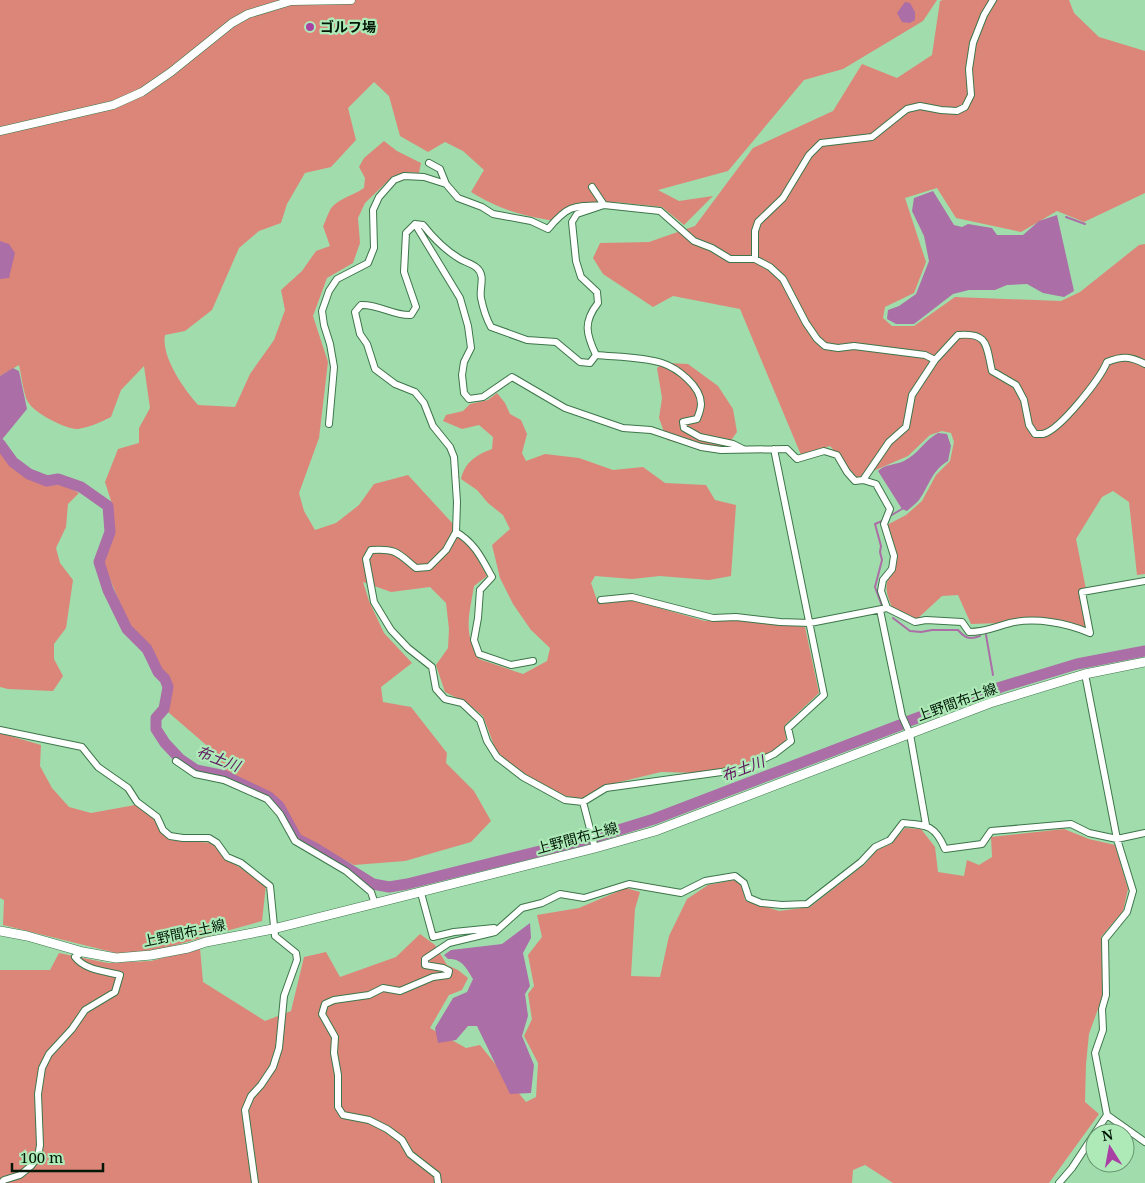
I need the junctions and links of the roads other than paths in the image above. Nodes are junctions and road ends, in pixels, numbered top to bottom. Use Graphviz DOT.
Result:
graph roads {
  1 [pos="351,0"];
  2 [pos="993,0"];
  3 [pos="0,130"];
  4 [pos="429,163"];
  5 [pos="446,184"];
  6 [pos="592,187"];
  7 [pos="604,205"];
  8 [pos="415,224"];
  9 [pos="755,259"];
  10 [pos="596,355"];
  11 [pos="935,360"];
  12 [pos="1145,364"];
  13 [pos="329,424"];
  14 [pos="774,449"];
  15 [pos="747,450"];
  16 [pos="864,480"];
  17 [pos="456,532"];
  18 [pos="1145,580"];
  19 [pos="601,600"];
  20 [pos="884,609"];
  21 [pos="810,623"];
  22 [pos="533,661"];
  23 [pos="1145,662"];
  24 [pos="1085,674"];
  25 [pos="0,730"];
  26 [pos="910,734"];
  27 [pos="176,761"];
  28 [pos="583,802"];
  29 [pos="926,825"];
  30 [pos="1145,833"];
  31 [pos="1117,839"];
  32 [pos="595,848"];
  33 [pos="422,893"];
  34 [pos="375,904"];
  35 [pos="502,925"];
  36 [pos="273,929"];
  37 [pos="0,931"];
  38 [pos="83,952"];
  39 [pos="1107,1115"];
  40 [pos="1102,1123"];
  41 [pos="1145,1142"];
  42 [pos="1085,1148"];
  43 [pos="1,1183"];
  44 [pos="255,1183"];
  45 [pos="438,1183"];
  46 [pos="1059,1183"];
  1 -- 3 [label="street"];
  2 -- 9 [label="street"];
  4 -- 5 [label="street"];
  5 -- 7 [label="street"];
  5 -- 13 [label="street"];
  6 -- 7 [label="street"];
  7 -- 9 [label="street"];
  7 -- 10 [label="street"];
  8 -- 10 [label="street"];
  8 -- 15 [label="street"];
  8 -- 17 [label="street"];
  9 -- 11 [label="street"];
  10 -- 15 [label="street"];
  11 -- 12 [label="street"];
  11 -- 16 [label="street"];
  14 -- 15 [label="street"];
  14 -- 16 [label="street"];
  14 -- 21 [label="street"];
  16 -- 20 [label="street"];
  17 -- 22 [label="street"];
  17 -- 28 [label="street"];
  18 -- 20 [label="street"];
  19 -- 21 [label="street"];
  20 -- 21 [label="street"];
  20 -- 26 [label="street"];
  21 -- 28 [label="street"];
  23 -- 24 [label="main road, 上野間布土線"];
  24 -- 26 [label="main road, 上野間布土線"];
  24 -- 31 [label="street"];
  25 -- 36 [label="street"];
  26 -- 29 [label="street"];
  26 -- 32 [label="main road, 上野間布土線"];
  27 -- 34 [label="street"];
  28 -- 32 [label="street"];
  29 -- 31 [label="street"];
  29 -- 35 [label="street"];
  30 -- 31 [label="street"];
  31 -- 39 [label="street"];
  32 -- 33 [label="main road, 上野間布土線"];
  33 -- 34 [label="main road, 上野間布土線"];
  33 -- 35 [label="street"];
  34 -- 36 [label="main road, 上野間布土線"];
  35 -- 45 [label="street"];
  36 -- 38 [label="main road, 上野間布土線"];
  36 -- 44 [label="street"];
  37 -- 38 [label="main road, 上野間布土線"];
  38 -- 43 [label="street"];
  39 -- 40 [label="street"];
  39 -- 41 [label="street"];
  42 -- 46 [label="street"];
}
